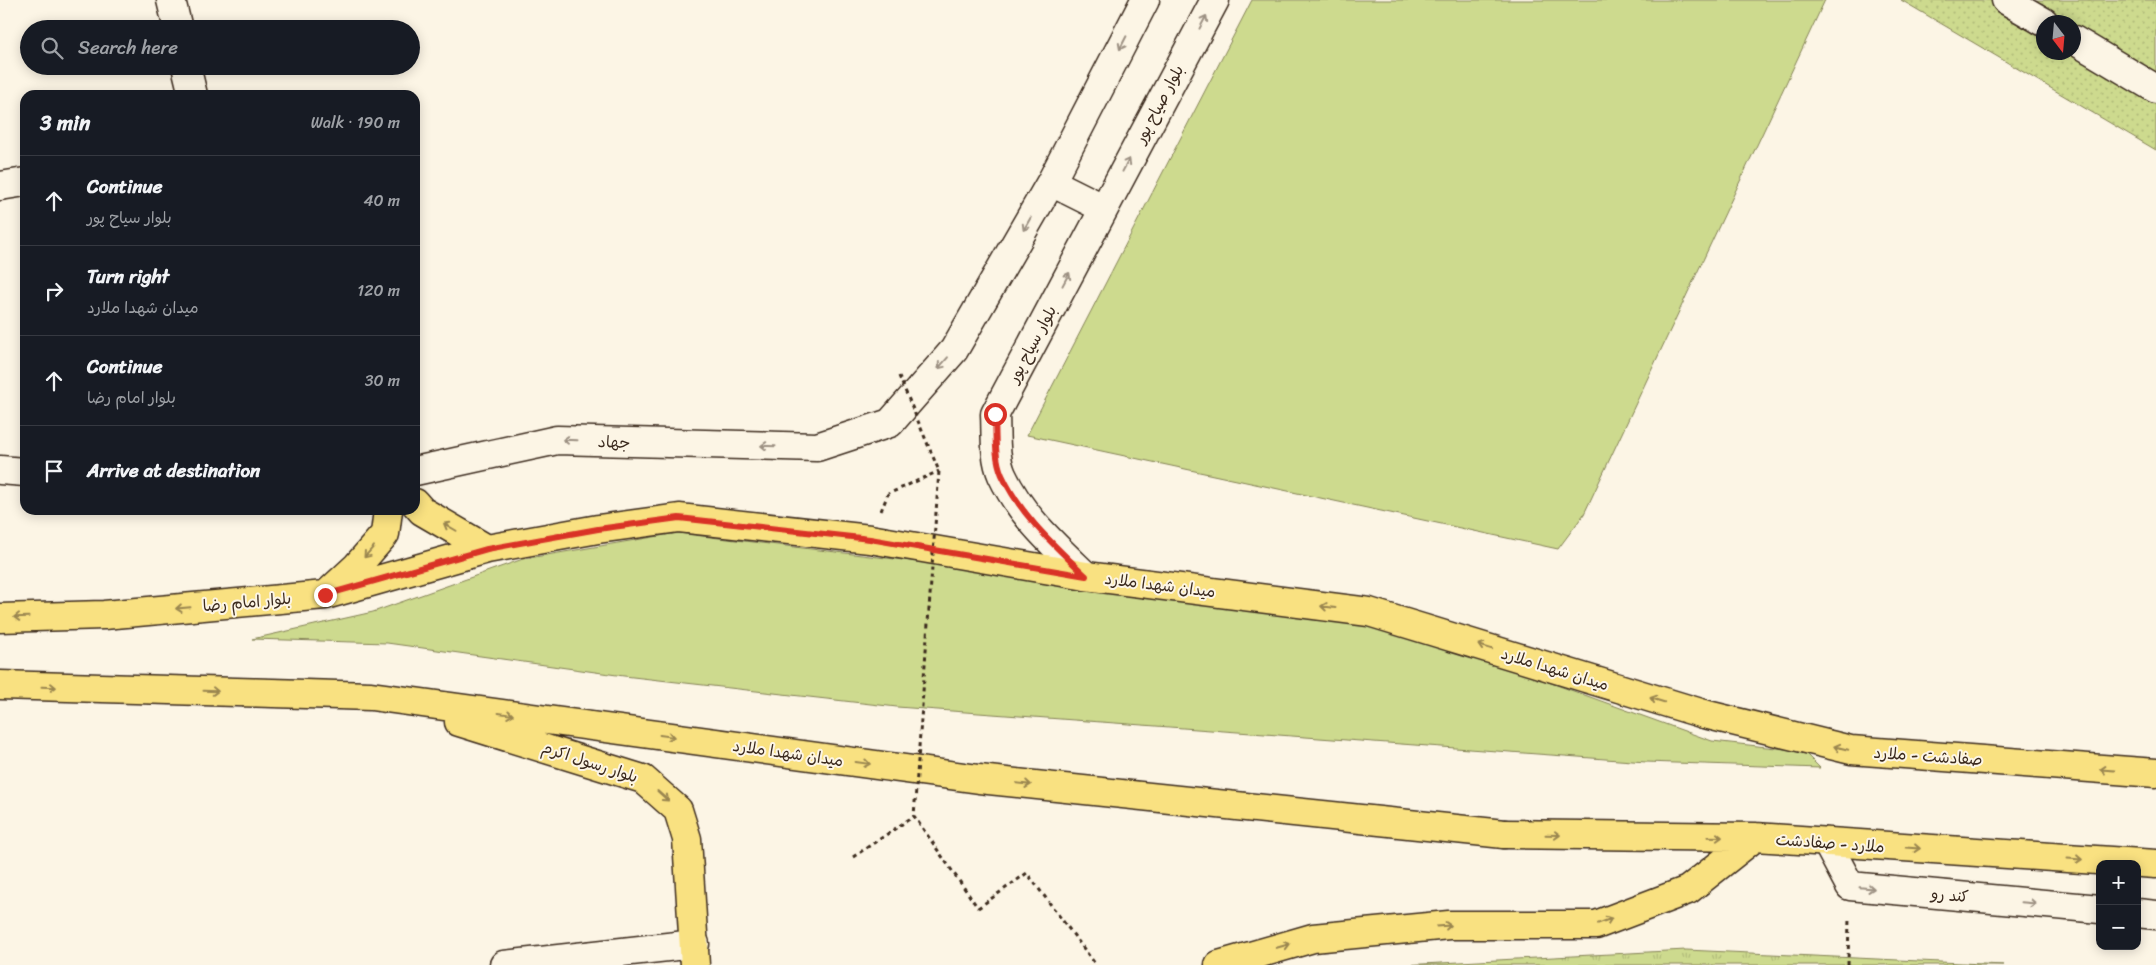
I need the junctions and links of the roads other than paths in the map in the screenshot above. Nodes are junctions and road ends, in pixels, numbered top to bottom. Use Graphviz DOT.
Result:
graph roads {
  1 [pos="171,0"];
  2 [pos="1145,0"];
  3 [pos="1215,0"];
  4 [pos="2006,0"];
  5 [pos="2036,17"];
  6 [pos="176,20"];
  7 [pos="2081,44"];
  8 [pos="188,75"];
  9 [pos="2156,89"];
  10 [pos="192,90"];
  11 [pos="1051,182"];
  12 [pos="20,183"];
  13 [pos="0,186"];
  14 [pos="1103,208"];
  15 [pos="0,470"];
  16 [pos="420,470"];
  17 [pos="20,472"];
  18 [pos="420,508"];
  19 [pos="387,515"];
  20 [pos="487,549"];
  21 [pos="1086,576"];
  22 [pos="325,595"];
  23 [pos="0,618"];
  24 [pos="0,685"];
  25 [pos="371,696"];
  26 [pos="1704,714"];
  27 [pos="2156,773"];
  28 [pos="1504,834"];
  29 [pos="1755,837"];
  30 [pos="1827,843"];
  31 [pos="2156,864"];
  32 [pos="2096,910"];
  33 [pos="2141,913"];
  34 [pos="2156,915"];
  35 [pos="695,955"];
  36 [pos="504,965"];
  37 [pos="1219,965"];
  1 -- 6 [label="main road"];
  2 -- 11 [label="main road, one-way"];
  14 -- 3 [label="main road, بلوار صیاح پور, one-way"];
  4 -- 5 [label="main road"];
  7 -- 9 [label="main road"];
  8 -- 10 [label="main road"];
  11 -- 14 [label="main road"];
  11 -- 16 [label="main road, جهاد, one-way"];
  12 -- 13 [label="main road"];
  21 -- 14 [label="main road, بلوار سیاح پور, one-way"];
  15 -- 17 [label="main road"];
  20 -- 18 [label="main road, one-way"];
  19 -- 22 [label="main road, one-way"];
  20 -- 21 [label="main road, میدان شهدا ملارد"];
  20 -- 22 [label="main road, بلوار امام رضا"];
  26 -- 21 [label="main road, میدان شهدا ملارد, one-way"];
  22 -- 23 [label="main road, بلوار امام رضا, one-way"];
  24 -- 25 [label="main road, one-way"];
  25 -- 28 [label="main road, میدان شهدا ملارد, one-way"];
  25 -- 35 [label="main road, بلوار رسول اکرم, one-way"];
  27 -- 26 [label="main road, صفادشت - ملارد, one-way"];
  28 -- 29 [label="main road, ملارد - صفادشت, one-way"];
  29 -- 30 [label="main road, ملارد - صفادشت"];
  37 -- 29 [label="main road, one-way"];
  30 -- 31 [label="main road, ملارد - صفادشت, one-way"];
  30 -- 32 [label="main road, کند رو, one-way"];
  33 -- 34 [label="main road"];
  35 -- 36 [label="main road"];
}
